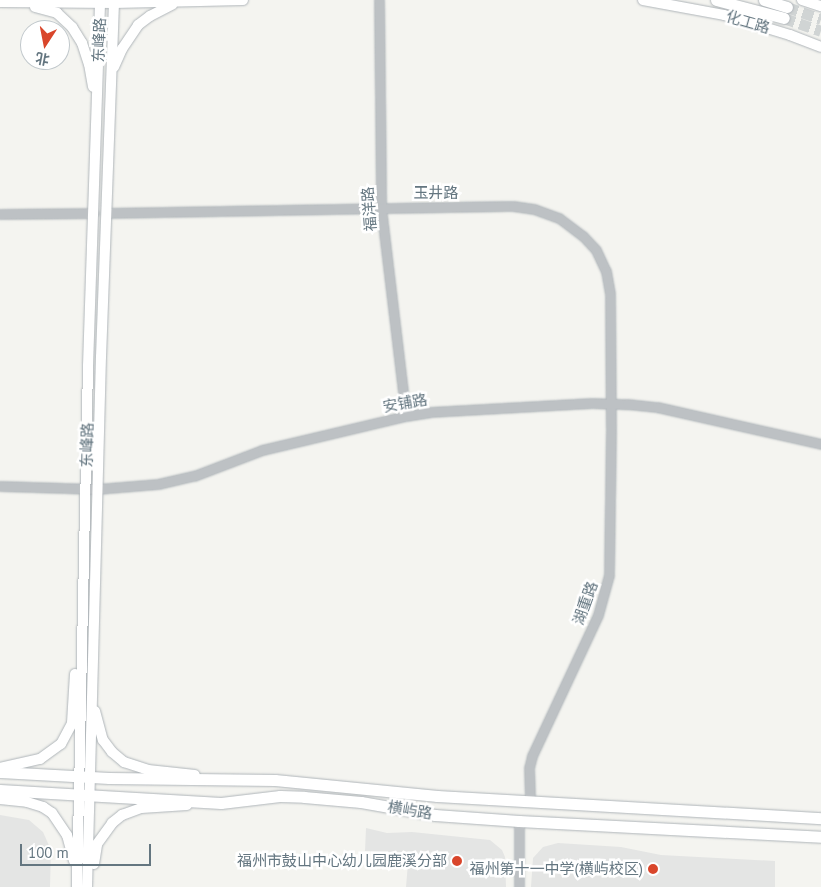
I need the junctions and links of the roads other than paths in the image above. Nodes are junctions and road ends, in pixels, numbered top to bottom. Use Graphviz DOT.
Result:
graph roads {
  1 [pos="242,0"];
  2 [pos="379,0"];
  3 [pos="643,0"];
  4 [pos="716,0"];
  5 [pos="764,0"];
  6 [pos="802,0"];
  7 [pos="2,2"];
  8 [pos="100,2"];
  9 [pos="114,2"];
  10 [pos="179,2"];
  11 [pos="821,6"];
  12 [pos="821,47"];
  13 [pos="111,72"];
  14 [pos="96,111"];
  15 [pos="381,207"];
  16 [pos="94,213"];
  17 [pos="106,213"];
  18 [pos="0,214"];
  19 [pos="611,403"];
  20 [pos="406,416"];
  21 [pos="820,443"];
  22 [pos="0,486"];
  23 [pos="92,489"];
  24 [pos="83,645"];
  25 [pos="92,676"];
  26 [pos="0,770"];
  27 [pos="84,777"];
  28 [pos="221,779"];
  29 [pos="0,790"];
  30 [pos="84,795"];
  31 [pos="0,799"];
  32 [pos="530,800"];
  33 [pos="221,803"];
  34 [pos="821,818"];
  35 [pos="518,821"];
  36 [pos="821,837"];
  37 [pos="77,873"];
  38 [pos="76,887"];
  39 [pos="87,887"];
  40 [pos="93,887"];
  41 [pos="519,887"];
  1 -- 10 [label="main road"];
  2 -- 15 [label="street, 福洋路"];
  3 -- 12 [label="main road, 化工路"];
  4 -- 5 [label="main road, 化工路"];
  6 -- 11 [label="main road"];
  7 -- 8 [label="main road"];
  7 -- 14 [label="main road"];
  8 -- 9 [label="main road"];
  8 -- 14 [label="main road, 东峰路"];
  9 -- 10 [label="main road"];
  9 -- 13 [label="main road, 东峰路"];
  10 -- 13 [label="main road"];
  13 -- 17 [label="main road, 东峰路"];
  14 -- 16 [label="main road, 东峰路"];
  15 -- 17 [label="street, 玉井路"];
  15 -- 19 [label="street, 玉井路"];
  15 -- 20 [label="street, 福洋路"];
  16 -- 18 [label="street"];
  16 -- 23 [label="main road, 东峰路"];
  17 -- 23 [label="main road, 东峰路"];
  19 -- 20 [label="street, 安铺路"];
  19 -- 21 [label="street, 安铺路"];
  19 -- 32 [label="street, 湖重路"];
  20 -- 23 [label="street, 安铺路"];
  22 -- 23 [label="street, 安铺路"];
  23 -- 24 [label="main road, 东峰路"];
  23 -- 25 [label="main road, 东峰路"];
  24 -- 26 [label="main road"];
  24 -- 27 [label="main road, 东峰路"];
  25 -- 27 [label="main road, 东峰路"];
  25 -- 28 [label="main road"];
  26 -- 27 [label="main road, 横屿路"];
  27 -- 28 [label="main road, 横屿路"];
  27 -- 30 [label="main road, 东峰路"];
  28 -- 32 [label="main road, 横屿路"];
  29 -- 30 [label="main road, 横屿路"];
  30 -- 33 [label="main road, 横屿路"];
  30 -- 37 [label="main road, 东峰路"];
  30 -- 39 [label="main road, 东峰路"];
  31 -- 37 [label="main road"];
  32 -- 34 [label="main road, 横屿路"];
  33 -- 35 [label="main road, 横屿路"];
  33 -- 40 [label="main road"];
  35 -- 36 [label="main road, 横屿路"];
  35 -- 41 [label="street"];
  37 -- 38 [label="main road, 东峰路"];
}
